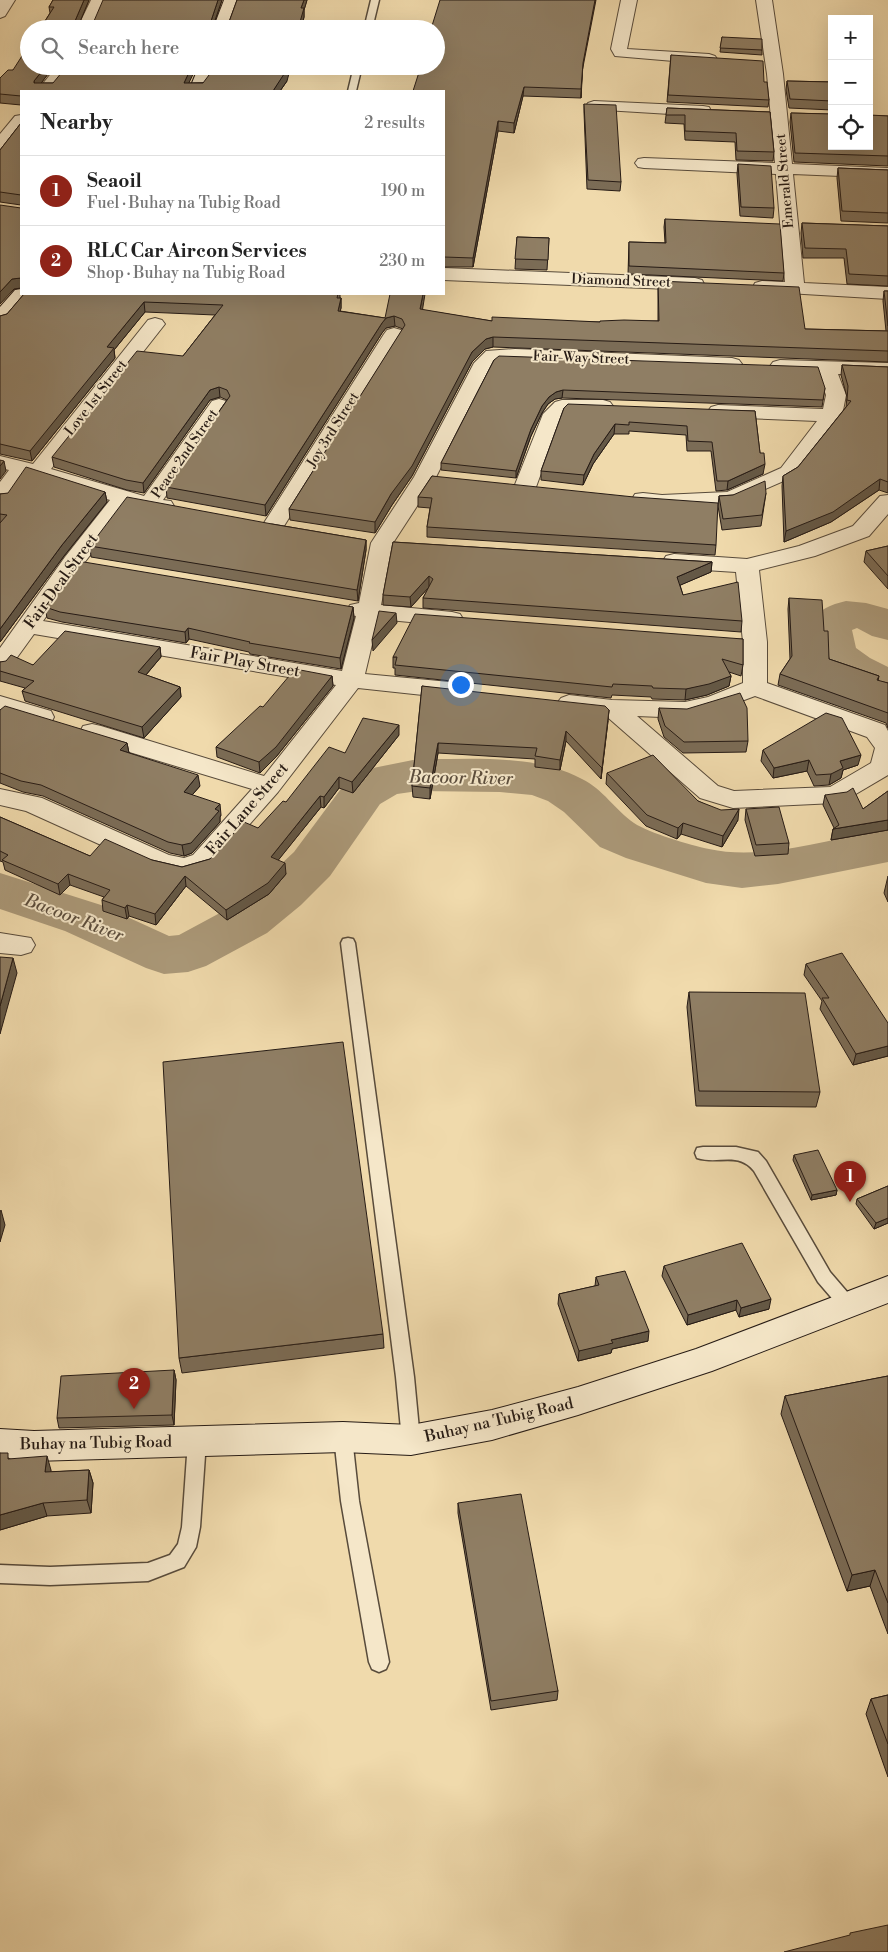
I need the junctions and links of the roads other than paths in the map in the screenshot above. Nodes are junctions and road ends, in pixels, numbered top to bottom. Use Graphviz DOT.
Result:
graph roads {
  1 [pos="7,0"];
  2 [pos="99,0"];
  3 [pos="232,0"];
  4 [pos="375,0"];
  5 [pos="629,0"];
  6 [pos="764,0"];
  7 [pos="0,13"];
  8 [pos="89,20"];
  9 [pos="224,20"];
  10 [pos="370,20"];
  11 [pos="724,59"];
  12 [pos="753,61"];
  13 [pos="774,68"];
  14 [pos="59,75"];
  15 [pos="204,75"];
  16 [pos="356,75"];
  17 [pos="47,90"];
  18 [pos="195,90"];
  19 [pos="352,90"];
  20 [pos="594,106"];
  21 [pos="721,112"];
  22 [pos="760,114"];
  23 [pos="788,115"];
  24 [pos="20,121"];
  25 [pos="0,145"];
  26 [pos="644,163"];
  27 [pos="784,169"];
  28 [pos="888,173"];
  29 [pos="769,224"];
  30 [pos="789,225"];
  31 [pos="809,226"];
  32 [pos="445,274"];
  33 [pos="717,285"];
  34 [pos="746,286"];
  35 [pos="795,288"];
  36 [pos="888,293"];
  37 [pos="21,295"];
  38 [pos="0,318"];
  39 [pos="155,324"];
  40 [pos="394,334"];
  41 [pos="826,368"];
  42 [pos="888,369"];
  43 [pos="219,405"];
  44 [pos="623,407"];
  45 [pos="703,411"];
  46 [pos="832,416"];
  47 [pos="0,462"];
  48 [pos="30,469"];
  49 [pos="526,487"];
  50 [pos="0,497"];
  51 [pos="623,497"];
  52 [pos="123,498"];
  53 [pos="888,501"];
  54 [pos="150,503"];
  55 [pos="179,509"];
  56 [pos="273,526"];
  57 [pos="658,560"];
  58 [pos="747,566"];
  59 [pos="333,606"];
  60 [pos="368,612"];
  61 [pos="471,620"];
  62 [pos="29,626"];
  63 [pos="0,664"];
  64 [pos="352,680"];
  65 [pos="756,687"];
  66 [pos="477,693"];
  67 [pos="544,700"];
  68 [pos="0,704"];
  69 [pos="612,708"];
  70 [pos="270,786"];
  71 [pos="0,797"];
  72 [pos="348,943"];
  73 [pos="703,1153"];
  74 [pos="888,1289"];
  75 [pos="848,1305"];
  76 [pos="343,1437"];
  77 [pos="411,1440"];
  78 [pos="197,1441"];
  79 [pos="0,1444"];
  80 [pos="0,1574"];
  81 [pos="379,1662"];
  1 -- 7 [label="street"];
  2 -- 8 [label="street"];
  3 -- 9 [label="street"];
  4 -- 10 [label="lane"];
  5 -- 11 [label="street"];
  6 -- 13 [label="street, Emerald Street"];
  12 -- 13 [label="street"];
  13 -- 23 [label="street, Emerald Street"];
  14 -- 17 [label="street"];
  15 -- 18 [label="street"];
  16 -- 19 [label="lane"];
  20 -- 21 [label="street"];
  22 -- 23 [label="street"];
  23 -- 27 [label="street, Emerald Street"];
  24 -- 25 [label="street"];
  26 -- 27 [label="street"];
  27 -- 28 [label="street"];
  27 -- 30 [label="street, Emerald Street"];
  29 -- 30 [label="street"];
  30 -- 31 [label="street"];
  30 -- 35 [label="street, Emerald Street"];
  32 -- 33 [label="street, Diamond Street"];
  34 -- 35 [label="street"];
  35 -- 36 [label="street"];
  37 -- 38 [label="street"];
  39 -- 48 [label="street, Love 1st Street"];
  40 -- 56 [label="street, Joy 3rd Street"];
  41 -- 42 [label="street, Fair-Way Street"];
  41 -- 46 [label="street"];
  41 -- 60 [label="street, Fair-Way Street"];
  43 -- 54 [label="street, Peace 2nd Street"];
  44 -- 49 [label="street"];
  45 -- 46 [label="street"];
  46 -- 51 [label="street"];
  47 -- 48 [label="street"];
  48 -- 50 [label="street, Love 1st Street"];
  48 -- 52 [label="street"];
  52 -- 54 [label="street"];
  52 -- 62 [label="street, Fair Deal Street"];
  53 -- 58 [label="street"];
  54 -- 55 [label="street"];
  57 -- 58 [label="street"];
  58 -- 65 [label="street"];
  59 -- 60 [label="street"];
  60 -- 61 [label="street"];
  60 -- 64 [label="street"];
  62 -- 63 [label="street, Fair Deal Street"];
  62 -- 64 [label="street, Fair Play Street"];
  64 -- 66 [label="street, Fair Play Street"];
  64 -- 70 [label="street, Fair Lane Street"];
  65 -- 69 [label="street"];
  65 -- 69 [label="street"];
  67 -- 69 [label="street"];
  68 -- 70 [label="street"];
  70 -- 71 [label="street, Fair Lane Street"];
  72 -- 77 [label="lane"];
  73 -- 75 [label="lane"];
  74 -- 75 [label="street, Buhay na Tubig Road"];
  75 -- 77 [label="street, Buhay na Tubig Road"];
  76 -- 77 [label="street, Buhay na Tubig Road"];
  76 -- 78 [label="street, Buhay na Tubig Road"];
  76 -- 81 [label="lane"];
  78 -- 79 [label="street, Buhay na Tubig Road"];
  78 -- 80 [label="lane"];
}
